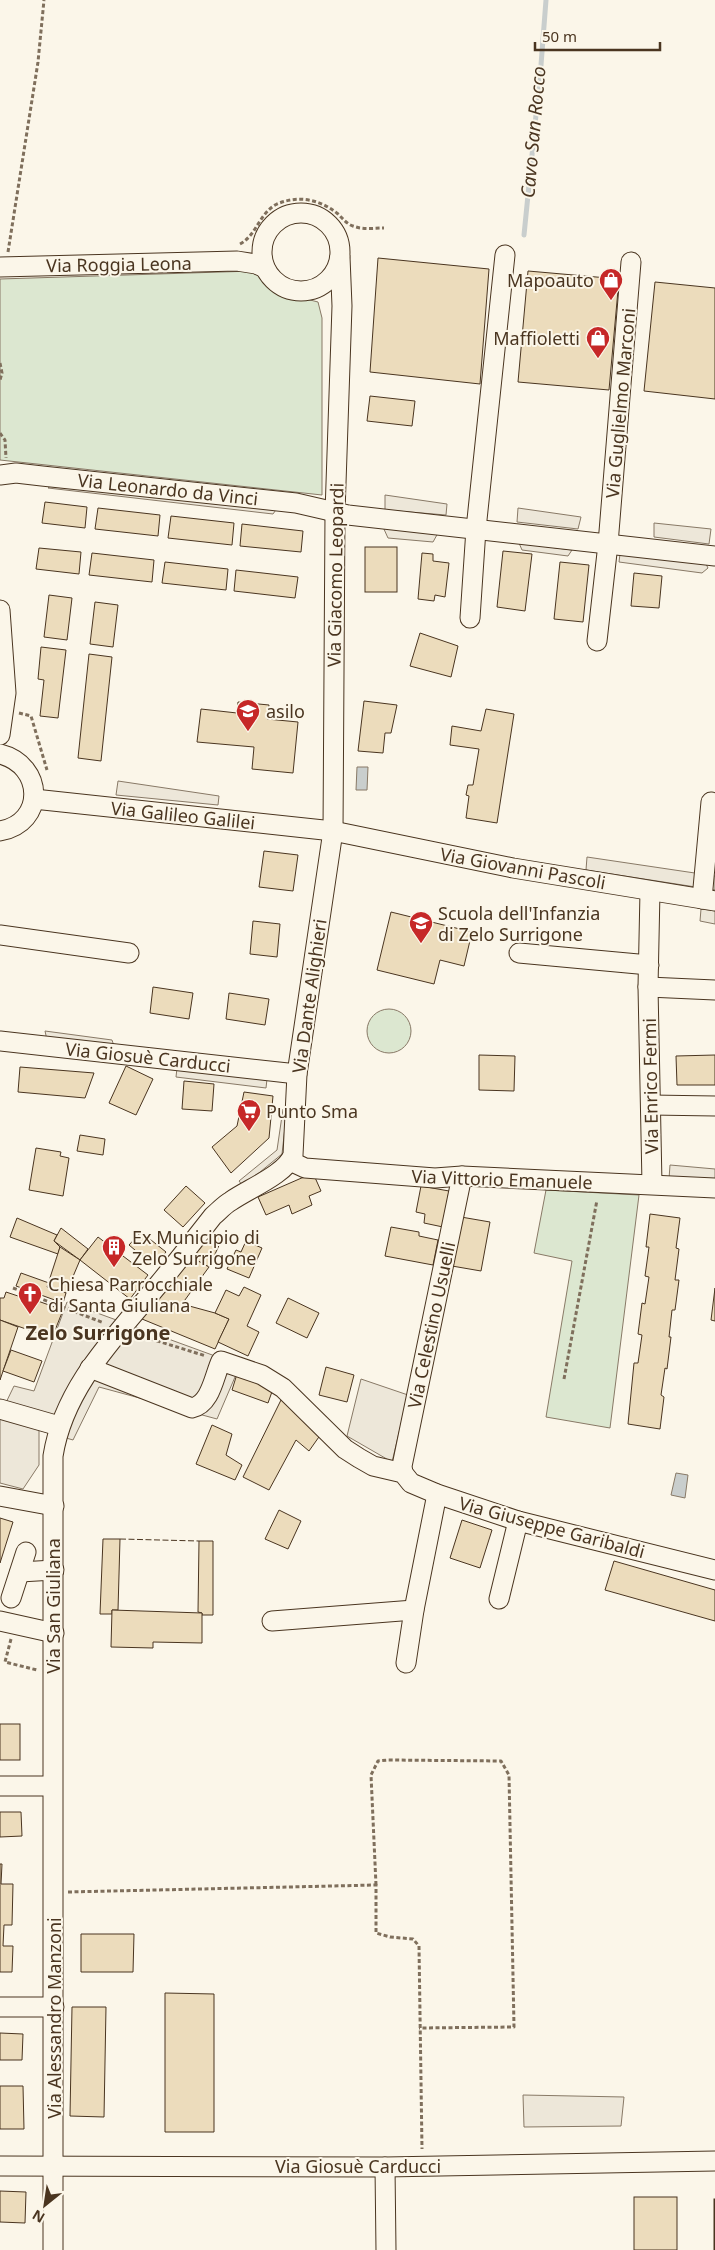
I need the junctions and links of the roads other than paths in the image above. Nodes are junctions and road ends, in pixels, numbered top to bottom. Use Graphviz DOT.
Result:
graph roads {
  1 [pos="263,243"];
  2 [pos="237,253"];
  3 [pos="505,255"];
  4 [pos="340,257"];
  5 [pos="4,259"];
  6 [pos="631,262"];
  7 [pos="265,268"];
  8 [pos="309,291"];
  9 [pos="340,319"];
  10 [pos="3,475"];
  11 [pos="336,513"];
  12 [pos="476,529"];
  13 [pos="608,544"];
  14 [pos="715,556"];
  15 [pos="0,610"];
  16 [pos="470,618"];
  17 [pos="597,641"];
  18 [pos="0,735"];
  19 [pos="0,754"];
  20 [pos="34,799"];
  21 [pos="711,802"];
  22 [pos="333,831"];
  23 [pos="2,833"];
  24 [pos="650,890"];
  25 [pos="708,900"];
  26 [pos="0,935"];
  27 [pos="129,952"];
  28 [pos="519,953"];
  29 [pos="649,965"];
  30 [pos="648,987"];
  31 [pos="715,990"];
  32 [pos="0,1041"];
  33 [pos="297,1074"];
  34 [pos="651,1105"];
  35 [pos="715,1106"];
  36 [pos="290,1161"];
  37 [pos="462,1176"];
  38 [pos="652,1184"];
  39 [pos="715,1188"];
  40 [pos="90,1368"];
  41 [pos="0,1409"];
  42 [pos="59,1426"];
  43 [pos="402,1473"];
  44 [pos="437,1494"];
  45 [pos="0,1496"];
  46 [pos="54,1506"];
  47 [pos="518,1521"];
  48 [pos="26,1552"];
  49 [pos="54,1570"];
  50 [pos="715,1570"];
  51 [pos="20,1572"];
  52 [pos="11,1598"];
  53 [pos="499,1599"];
  54 [pos="414,1610"];
  55 [pos="272,1621"];
  56 [pos="8,1622"];
  57 [pos="54,1633"];
  58 [pos="406,1664"];
  59 [pos="0,1786"];
  60 [pos="52,1786"];
  61 [pos="0,2007"];
  62 [pos="54,2007"];
  63 [pos="715,2161"];
  64 [pos="0,2166"];
  65 [pos="54,2167"];
  66 [pos="385,2167"];
  67 [pos="54,2250"];
  68 [pos="386,2250"];
  1 -- 2 [label="street"];
  1 -- 4 [label="street"];
  1 -- 7 [label="street"];
  2 -- 5 [label="street, Via Roggia Leona"];
  2 -- 7 [label="street, Via Roggia Leona"];
  3 -- 12 [label="street"];
  4 -- 8 [label="street"];
  4 -- 9 [label="street, Via Giacomo Leopardi"];
  6 -- 13 [label="street, Via Guglielmo Marconi"];
  7 -- 8 [label="street"];
  8 -- 9 [label="street"];
  9 -- 11 [label="street, Via Giacomo Leopardi"];
  10 -- 11 [label="street, Via Leonardo da Vinci"];
  11 -- 12 [label="street"];
  11 -- 22 [label="street, Via Giacomo Leopardi"];
  12 -- 13 [label="street"];
  12 -- 16 [label="street"];
  13 -- 14 [label="street"];
  13 -- 17 [label="street, Via Guglielmo Marconi"];
  15 -- 18 [label="street"];
  19 -- 20 [label="street"];
  20 -- 22 [label="street, Via Galileo Galilei"];
  20 -- 23 [label="street"];
  21 -- 25 [label="street"];
  22 -- 24 [label="street, Via Giovanni Pascoli"];
  22 -- 33 [label="street, Via Dante Alighieri"];
  24 -- 25 [label="street, Via Giovanni Pascoli"];
  24 -- 29 [label="street, Via Enrico Fermi"];
  26 -- 27 [label="street"];
  28 -- 29 [label="street"];
  29 -- 30 [label="street, Via Enrico Fermi"];
  30 -- 31 [label="street"];
  30 -- 34 [label="street, Via Enrico Fermi"];
  32 -- 33 [label="street, Via Giosuè Carducci"];
  33 -- 36 [label="street, Via Dante Alighieri"];
  34 -- 35 [label="street"];
  34 -- 38 [label="street, Via Enrico Fermi"];
  36 -- 37 [label="street, Via Vittorio Emanuele"];
  36 -- 40 [label="street, Via San Giuliana"];
  37 -- 38 [label="street, Via Vittorio Emanuele"];
  37 -- 43 [label="street, Via Celestino Usuelli"];
  38 -- 39 [label="street, Via Vittorio Emanuele"];
  40 -- 42 [label="street, Via San Giuliana"];
  40 -- 43 [label="street, Via Giuseppe Garibaldi"];
  41 -- 42 [label="street"];
  42 -- 46 [label="street, Via San Giuliana"];
  43 -- 44 [label="street, Via Giuseppe Garibaldi"];
  44 -- 47 [label="street, Via Giuseppe Garibaldi"];
  44 -- 54 [label="street"];
  45 -- 46 [label="street"];
  46 -- 49 [label="street, Via San Giuliana"];
  47 -- 50 [label="street, Via Giuseppe Garibaldi"];
  47 -- 53 [label="street"];
  48 -- 51 [label="street"];
  49 -- 51 [label="street"];
  49 -- 57 [label="street, Via San Giuliana"];
  51 -- 52 [label="street"];
  54 -- 55 [label="street"];
  54 -- 58 [label="street"];
  56 -- 57 [label="street"];
  57 -- 60 [label="street, Via San Giuliana"];
  59 -- 60 [label="street"];
  60 -- 62 [label="street, Via Alessandro Manzoni"];
  61 -- 62 [label="street"];
  62 -- 65 [label="street, Via Alessandro Manzoni"];
  63 -- 66 [label="street, Via Giosuè Carducci"];
  64 -- 65 [label="street, Via Giosuè Carducci"];
  65 -- 66 [label="street, Via Giosuè Carducci"];
  65 -- 67 [label="street, Via Alessandro Manzoni"];
  66 -- 68 [label="street"];
}
